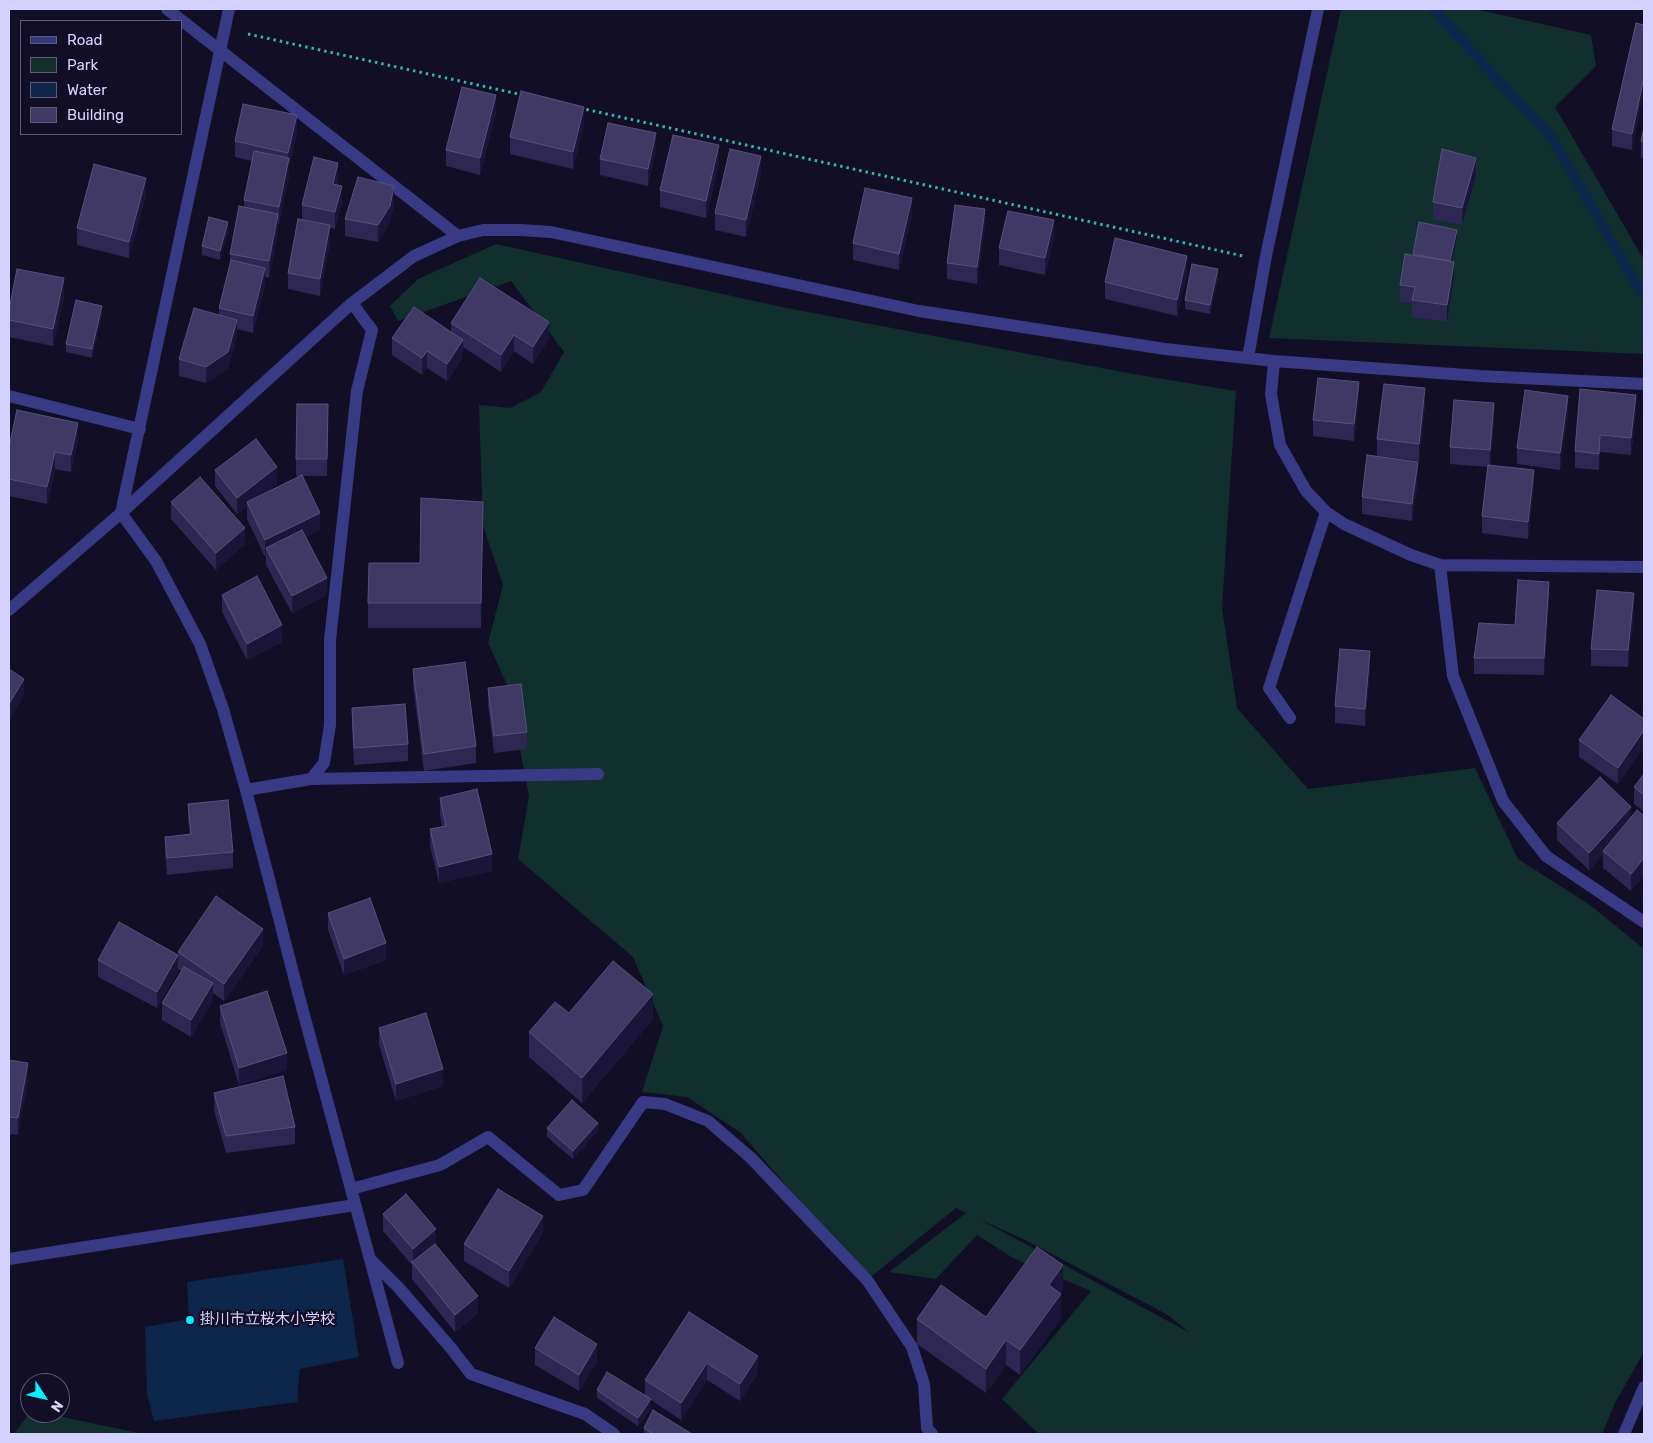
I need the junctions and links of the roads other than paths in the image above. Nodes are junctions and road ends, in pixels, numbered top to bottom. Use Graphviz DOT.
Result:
graph roads {
  1 [pos="167,9"];
  2 [pos="228,9"];
  3 [pos="1318,9"];
  4 [pos="182,20"];
  5 [pos="182,20"];
  6 [pos="220,49"];
  7 [pos="458,236"];
  8 [pos="352,303"];
  9 [pos="1248,358"];
  10 [pos="1274,361"];
  11 [pos="1644,384"];
  12 [pos="9,396"];
  13 [pos="140,428"];
  14 [pos="1326,512"];
  15 [pos="122,514"];
  16 [pos="1440,565"];
  17 [pos="1644,567"];
  18 [pos="9,610"];
  19 [pos="1290,718"];
  20 [pos="598,774"];
  21 [pos="311,779"];
  22 [pos="246,790"];
  23 [pos="1644,922"];
  24 [pos="350,1189"];
  25 [pos="355,1205"];
  26 [pos="369,1258"];
  27 [pos="9,1259"];
  28 [pos="398,1363"];
  29 [pos="1644,1387"];
  30 [pos="614,1434"];
  31 [pos="932,1434"];
  32 [pos="1624,1434"];
  1 -- 5 [label="street"];
  2 -- 6 [label="street"];
  3 -- 9 [label="street"];
  4 -- 6 [label="street"];
  6 -- 7 [label="street"];
  6 -- 13 [label="street"];
  7 -- 8 [label="street"];
  7 -- 9 [label="street"];
  8 -- 15 [label="street"];
  8 -- 21 [label="street"];
  9 -- 10 [label="street"];
  10 -- 11 [label="street"];
  10 -- 14 [label="street"];
  12 -- 13 [label="street"];
  13 -- 15 [label="street"];
  14 -- 16 [label="street"];
  14 -- 19 [label="street"];
  15 -- 18 [label="street"];
  15 -- 22 [label="street"];
  16 -- 17 [label="street"];
  16 -- 23 [label="street"];
  20 -- 21 [label="street"];
  21 -- 22 [label="street"];
  22 -- 24 [label="street"];
  24 -- 25 [label="street"];
  24 -- 31 [label="street"];
  25 -- 26 [label="street"];
  25 -- 27 [label="street"];
  26 -- 28 [label="street"];
  26 -- 30 [label="street"];
  29 -- 32 [label="street"];
}
